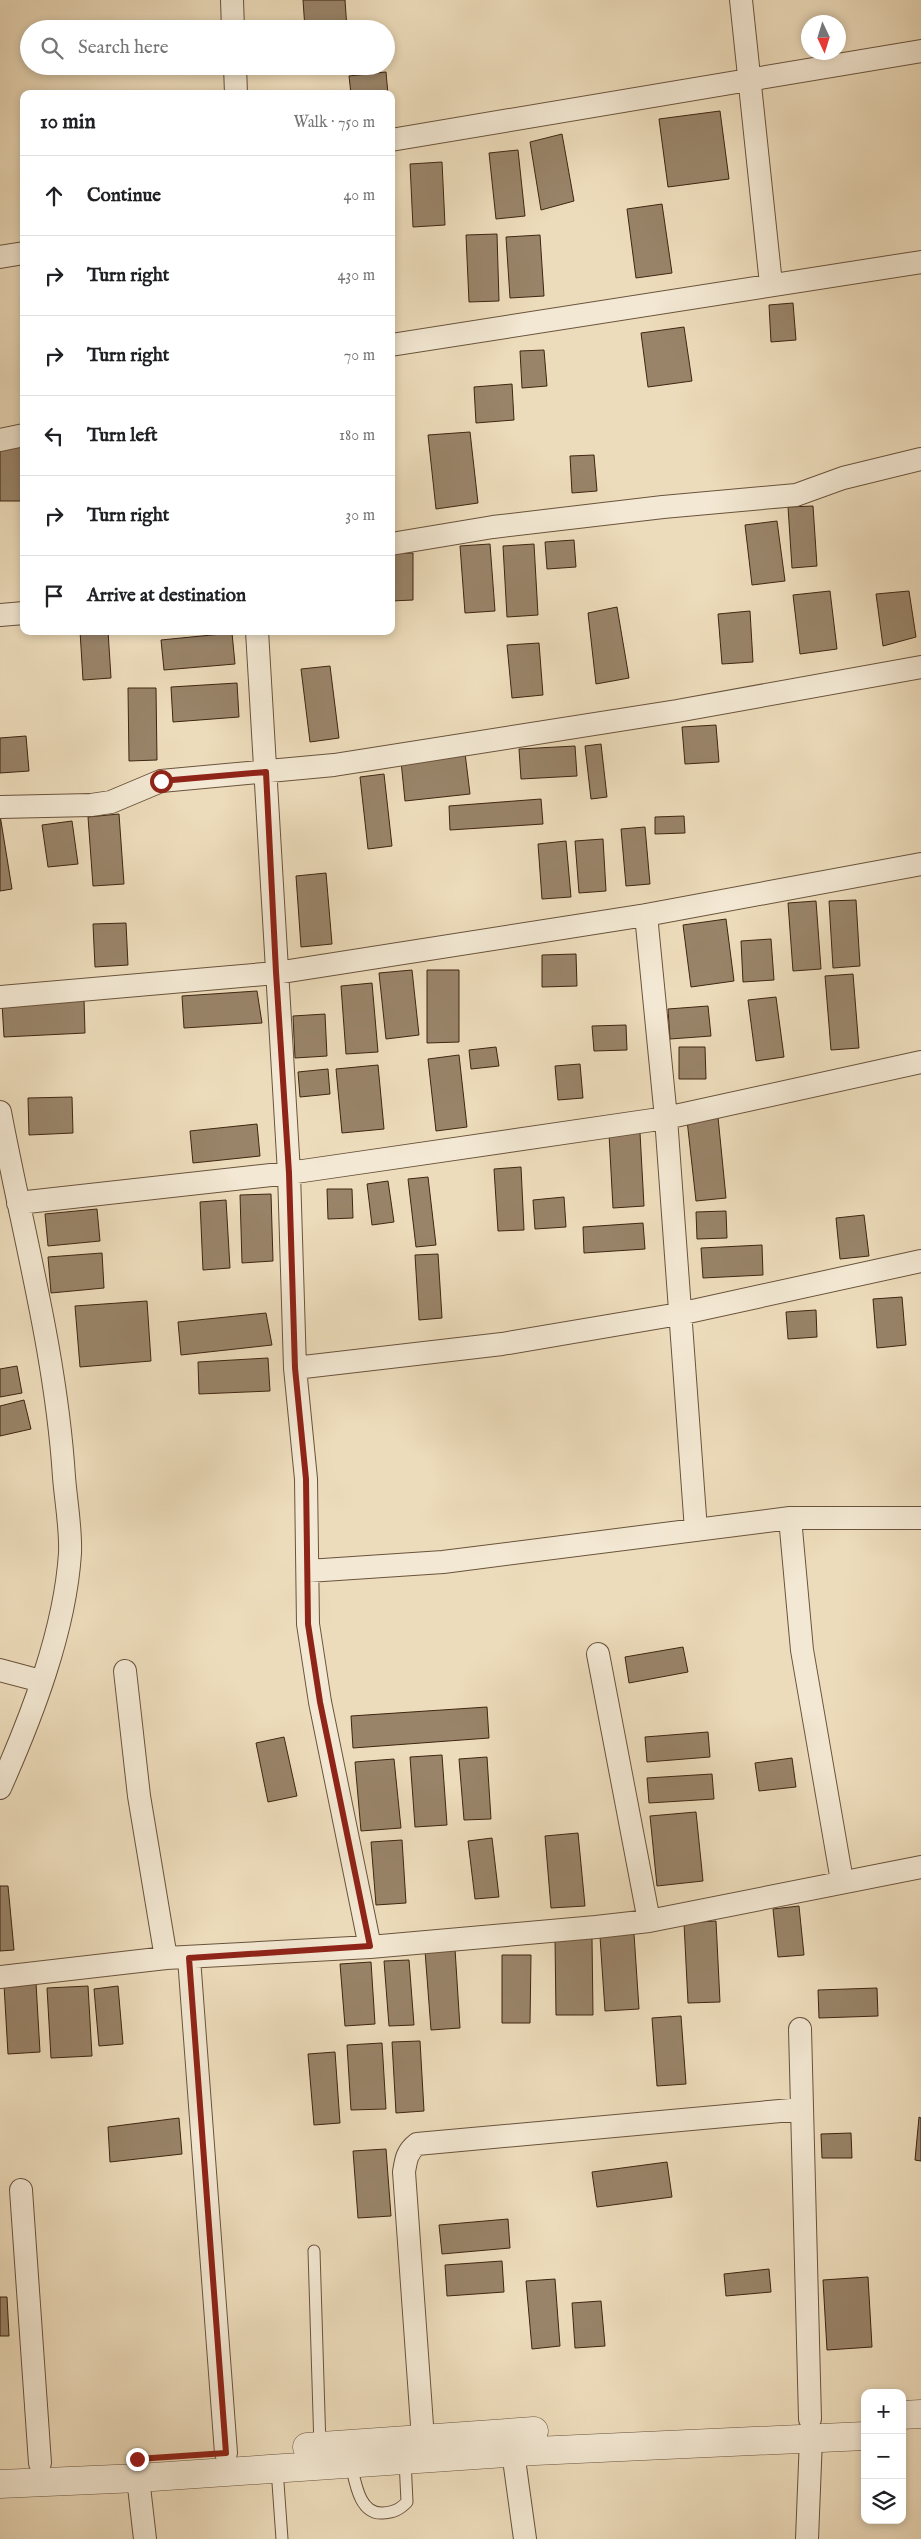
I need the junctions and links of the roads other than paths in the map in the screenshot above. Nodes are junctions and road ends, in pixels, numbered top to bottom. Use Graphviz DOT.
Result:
graph roads {
  1 [pos="232,0"];
  2 [pos="741,0"];
  3 [pos="233,20"];
  4 [pos="921,51"];
  5 [pos="235,75"];
  6 [pos="749,80"];
  7 [pos="236,90"];
  8 [pos="395,139"];
  9 [pos="20,254"];
  10 [pos="0,257"];
  11 [pos="921,262"];
  12 [pos="771,284"];
  13 [pos="395,344"];
  14 [pos="20,436"];
  15 [pos="0,440"];
  16 [pos="921,459"];
  17 [pos="395,543"];
  18 [pos="20,613"];
  19 [pos="0,615"];
  20 [pos="257,635"];
  21 [pos="921,666"];
  22 [pos="266,772"];
  23 [pos="0,807"];
  24 [pos="921,864"];
  25 [pos="646,916"];
  26 [pos="276,972"];
  27 [pos="0,997"];
  28 [pos="921,1062"];
  29 [pos="0,1112"];
  30 [pos="666,1118"];
  31 [pos="289,1173"];
  32 [pos="18,1203"];
  33 [pos="921,1261"];
  34 [pos="679,1314"];
  35 [pos="295,1368"];
  36 [pos="790,1518"];
  37 [pos="921,1518"];
  38 [pos="696,1530"];
  39 [pos="308,1571"];
  40 [pos="598,1654"];
  41 [pos="0,1670"];
  42 [pos="125,1671"];
  43 [pos="41,1681"];
  44 [pos="0,1788"];
  45 [pos="921,1866"];
  46 [pos="842,1880"];
  47 [pos="650,1921"];
  48 [pos="370,1946"];
  49 [pos="166,1958"];
  50 [pos="189,1958"];
  51 [pos="0,1976"];
  52 [pos="800,2029"];
  53 [pos="802,2109"];
  54 [pos="21,2190"];
  55 [pos="314,2251"];
  56 [pos="921,2414"];
  57 [pos="906,2415"];
  58 [pos="861,2418"];
  59 [pos="810,2428"];
  60 [pos="921,2433"];
  61 [pos="906,2434"];
  62 [pos="861,2435"];
  63 [pos="423,2439"];
  64 [pos="320,2447"];
  65 [pos="513,2452"];
  66 [pos="226,2453"];
  67 [pos="405,2460"];
  68 [pos="40,2463"];
  69 [pos="350,2464"];
  70 [pos="0,2465"];
  71 [pos="277,2469"];
  72 [pos="138,2478"];
  73 [pos="0,2484"];
  74 [pos="145,2539"];
  75 [pos="282,2539"];
  76 [pos="525,2539"];
  77 [pos="807,2539"];
  1 -- 3 [label="street"];
  2 -- 6 [label="street"];
  4 -- 6 [label="street"];
  5 -- 7 [label="street"];
  6 -- 8 [label="street"];
  6 -- 12 [label="street"];
  9 -- 10 [label="street"];
  11 -- 12 [label="street"];
  12 -- 13 [label="street"];
  14 -- 15 [label="street"];
  16 -- 17 [label="street"];
  18 -- 19 [label="street"];
  20 -- 22 [label="street"];
  21 -- 22 [label="street"];
  22 -- 23 [label="street"];
  22 -- 26 [label="street"];
  24 -- 25 [label="street"];
  25 -- 26 [label="street"];
  25 -- 30 [label="street"];
  26 -- 27 [label="street"];
  26 -- 31 [label="street"];
  28 -- 30 [label="street"];
  29 -- 32 [label="street"];
  30 -- 31 [label="street"];
  30 -- 34 [label="street"];
  31 -- 32 [label="street"];
  31 -- 35 [label="street"];
  32 -- 43 [label="street"];
  33 -- 34 [label="street"];
  34 -- 35 [label="street"];
  34 -- 38 [label="street"];
  35 -- 39 [label="street"];
  36 -- 37 [label="street"];
  36 -- 38 [label="street"];
  36 -- 46 [label="street"];
  38 -- 39 [label="street"];
  39 -- 48 [label="street"];
  40 -- 47 [label="street"];
  41 -- 43 [label="street"];
  42 -- 49 [label="street"];
  43 -- 44 [label="street"];
  45 -- 46 [label="street"];
  46 -- 47 [label="street"];
  47 -- 48 [label="street"];
  48 -- 50 [label="street"];
  49 -- 50 [label="street"];
  49 -- 51 [label="street"];
  50 -- 66 [label="street"];
  52 -- 53 [label="street"];
  53 -- 59 [label="street"];
  53 -- 63 [label="street"];
  54 -- 68 [label="street"];
  55 -- 64 [label="lane"];
  56 -- 57 [label="street"];
  58 -- 59 [label="street"];
  59 -- 62 [label="street"];
  59 -- 63 [label="street"];
  59 -- 65 [label="street"];
  59 -- 77 [label="street"];
  60 -- 61 [label="street"];
  63 -- 64 [label="street"];
  64 -- 66 [label="street"];
  65 -- 67 [label="street"];
  65 -- 76 [label="street"];
  66 -- 68 [label="street"];
  67 -- 69 [label="street"];
  67 -- 69 [label="lane"];
  68 -- 70 [label="street"];
  69 -- 71 [label="street"];
  71 -- 72 [label="street"];
  71 -- 75 [label="lane"];
  72 -- 73 [label="street"];
  72 -- 74 [label="street"];
}
